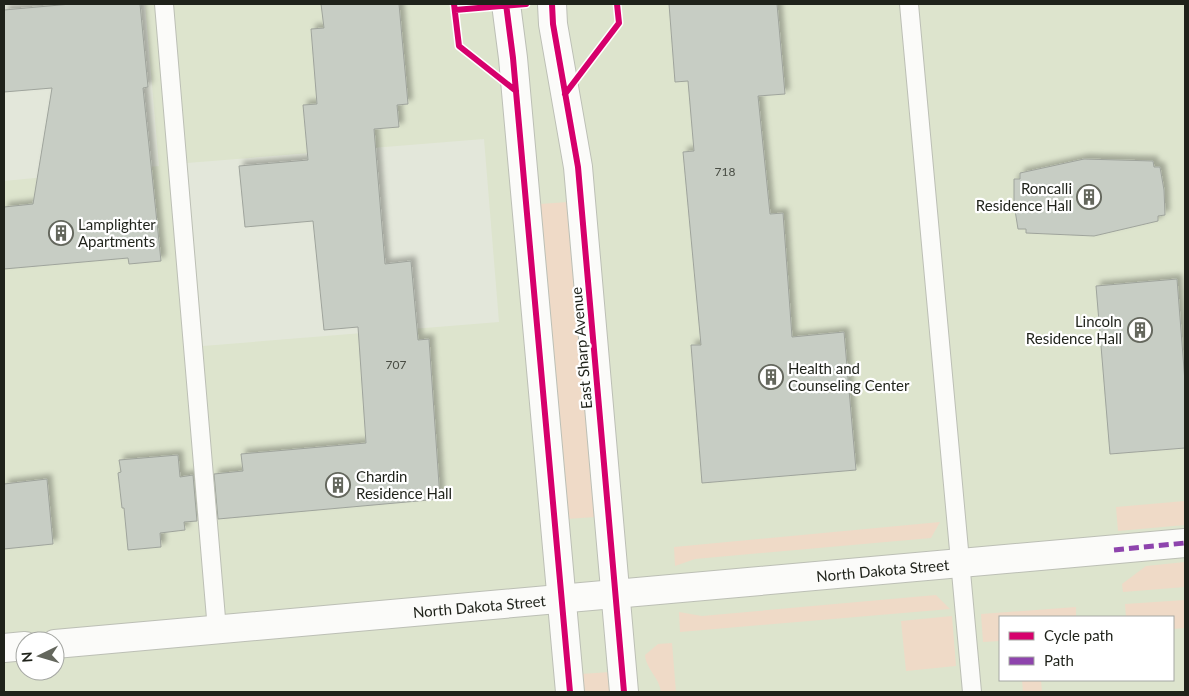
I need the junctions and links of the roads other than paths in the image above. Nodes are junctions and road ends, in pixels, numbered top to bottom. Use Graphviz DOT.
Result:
graph roads {
  1 [pos="164,4"];
  2 [pos="506,4"];
  3 [pos="552,4"];
  4 [pos="909,4"];
  5 [pos="1185,543"];
  6 [pos="961,562"];
  7 [pos="616,594"];
  8 [pos="561,598"];
  9 [pos="217,630"];
  10 [pos="65,643"];
  11 [pos="570,692"];
  12 [pos="624,692"];
  13 [pos="972,692"];
  1 -- 9 [label="lane"];
  2 -- 8 [label="street"];
  3 -- 7 [label="street, East Sharp Avenue"];
  4 -- 6 [label="lane"];
  5 -- 6 [label="street, North Dakota Street"];
  6 -- 7 [label="street, North Dakota Street"];
  6 -- 13 [label="lane"];
  7 -- 8 [label="street, North Dakota Street"];
  7 -- 12 [label="street, East Sharp Avenue"];
  8 -- 9 [label="street, North Dakota Street"];
  8 -- 11 [label="street"];
  9 -- 10 [label="street, North Dakota Street"];
}
